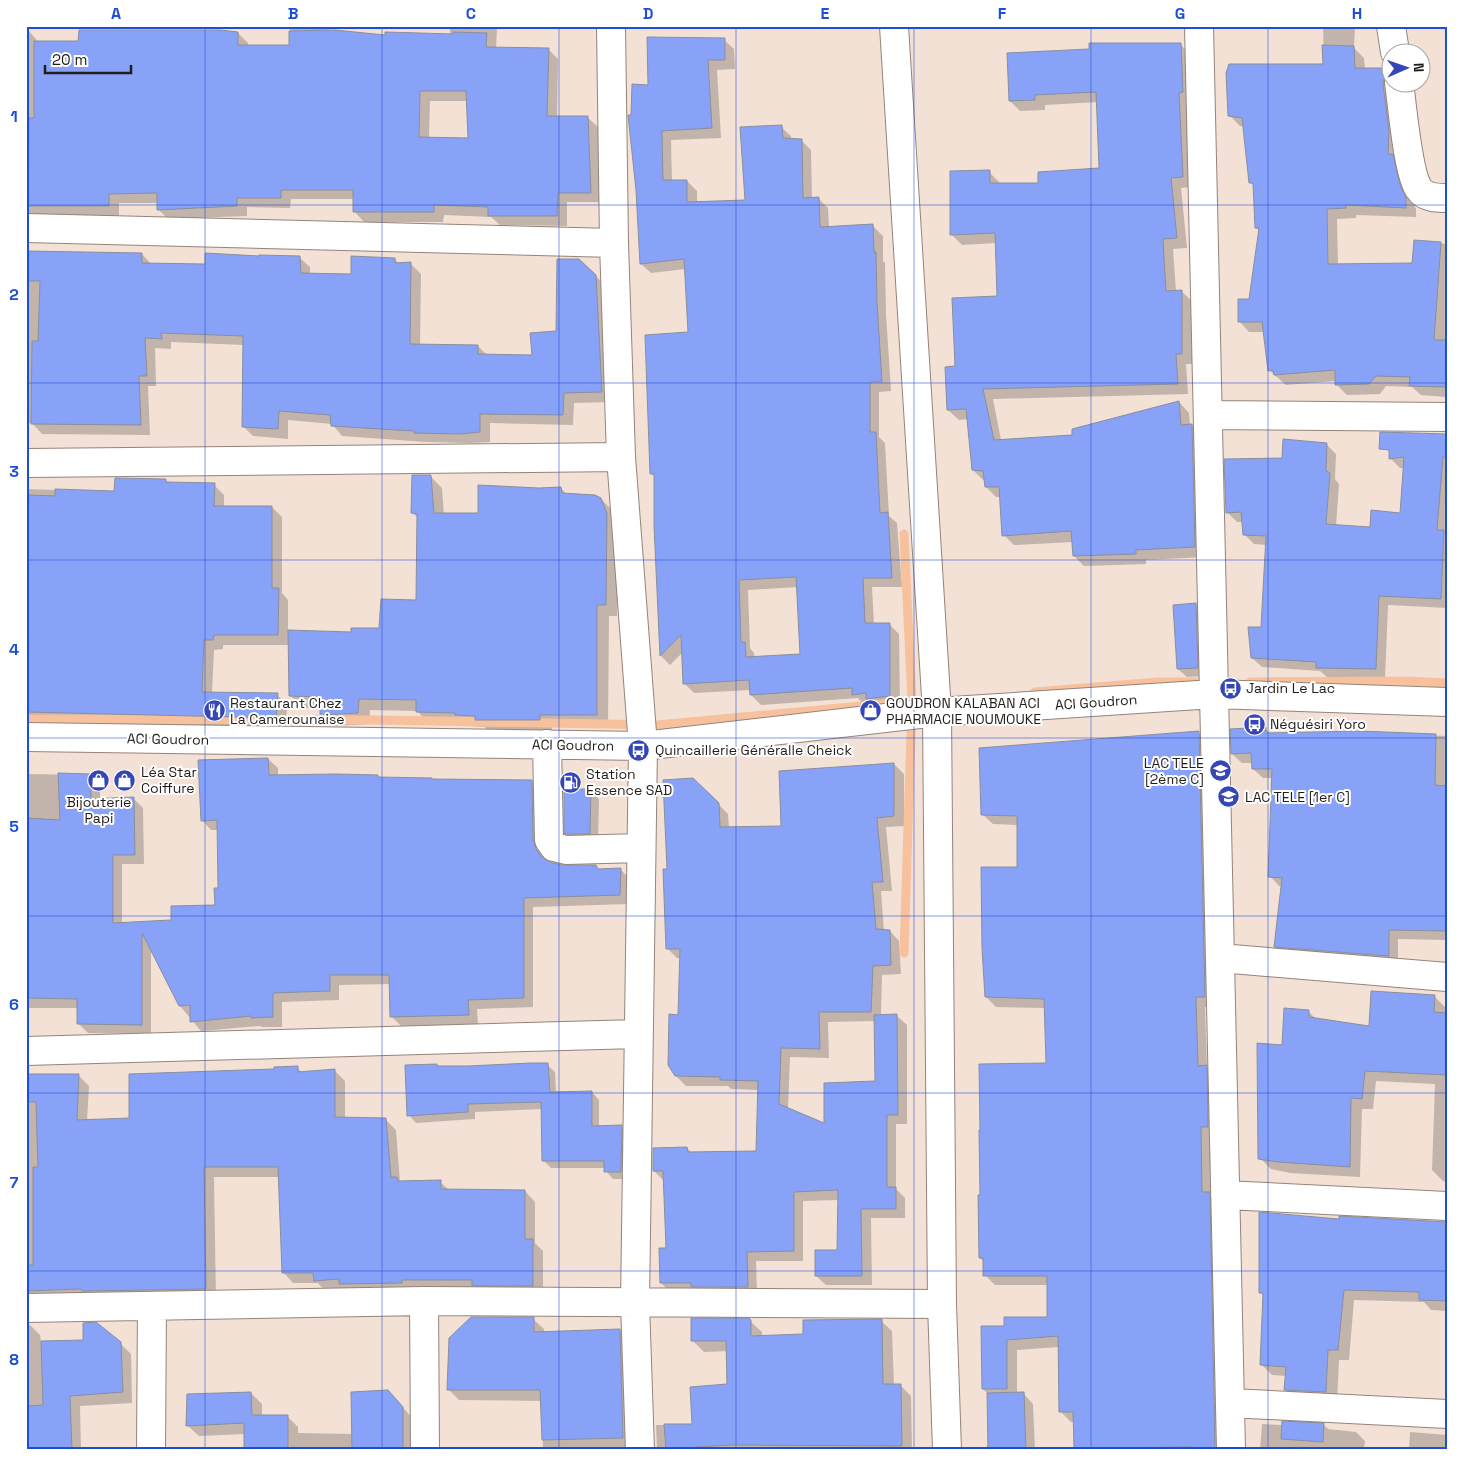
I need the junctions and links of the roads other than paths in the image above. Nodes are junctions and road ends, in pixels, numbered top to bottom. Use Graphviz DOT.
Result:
graph roads {
  1 [pos="611,26"];
  2 [pos="894,26"];
  3 [pos="1199,26"];
  4 [pos="1391,26"];
  5 [pos="1393,42"];
  6 [pos="1401,92"];
  7 [pos="1447,198"];
  8 [pos="26,228"];
  9 [pos="614,243"];
  10 [pos="1208,415"];
  11 [pos="1447,417"];
  12 [pos="621,457"];
  13 [pos="26,463"];
  14 [pos="1214,694"];
  15 [pos="1447,702"];
  16 [pos="937,712"];
  17 [pos="26,737"];
  18 [pos="547,744"];
  19 [pos="643,746"];
  20 [pos="641,848"];
  21 [pos="1220,958"];
  22 [pos="1447,977"];
  23 [pos="638,1034"];
  24 [pos="26,1051"];
  25 [pos="1225,1196"];
  26 [pos="1447,1206"];
  27 [pos="424,1301"];
  28 [pos="635,1303"];
  29 [pos="942,1304"];
  30 [pos="152,1306"];
  31 [pos="26,1308"];
  32 [pos="1230,1403"];
  33 [pos="1447,1414"];
  34 [pos="151,1450"];
  35 [pos="425,1450"];
  36 [pos="640,1450"];
  37 [pos="947,1450"];
  38 [pos="1231,1450"];
  1 -- 9 [label="street"];
  2 -- 16 [label="street"];
  3 -- 10 [label="street"];
  4 -- 5 [label="street"];
  6 -- 7 [label="street"];
  8 -- 9 [label="street"];
  9 -- 12 [label="street"];
  10 -- 11 [label="street"];
  10 -- 14 [label="street"];
  12 -- 13 [label="street"];
  12 -- 19 [label="street"];
  14 -- 15 [label="street, ACI Goudron"];
  14 -- 16 [label="street, ACI Goudron"];
  14 -- 21 [label="street"];
  16 -- 19 [label="street, ACI Goudron"];
  16 -- 29 [label="street"];
  17 -- 18 [label="street, ACI Goudron"];
  18 -- 19 [label="street, ACI Goudron"];
  18 -- 20 [label="street"];
  19 -- 20 [label="street"];
  20 -- 23 [label="street"];
  21 -- 22 [label="street"];
  21 -- 25 [label="street"];
  23 -- 24 [label="street"];
  23 -- 28 [label="street"];
  25 -- 26 [label="street"];
  25 -- 32 [label="street"];
  27 -- 28 [label="street"];
  27 -- 30 [label="street"];
  27 -- 35 [label="street"];
  28 -- 29 [label="street"];
  28 -- 36 [label="street"];
  29 -- 37 [label="street"];
  30 -- 31 [label="street"];
  30 -- 34 [label="street"];
  32 -- 33 [label="street"];
  32 -- 38 [label="street"];
}
